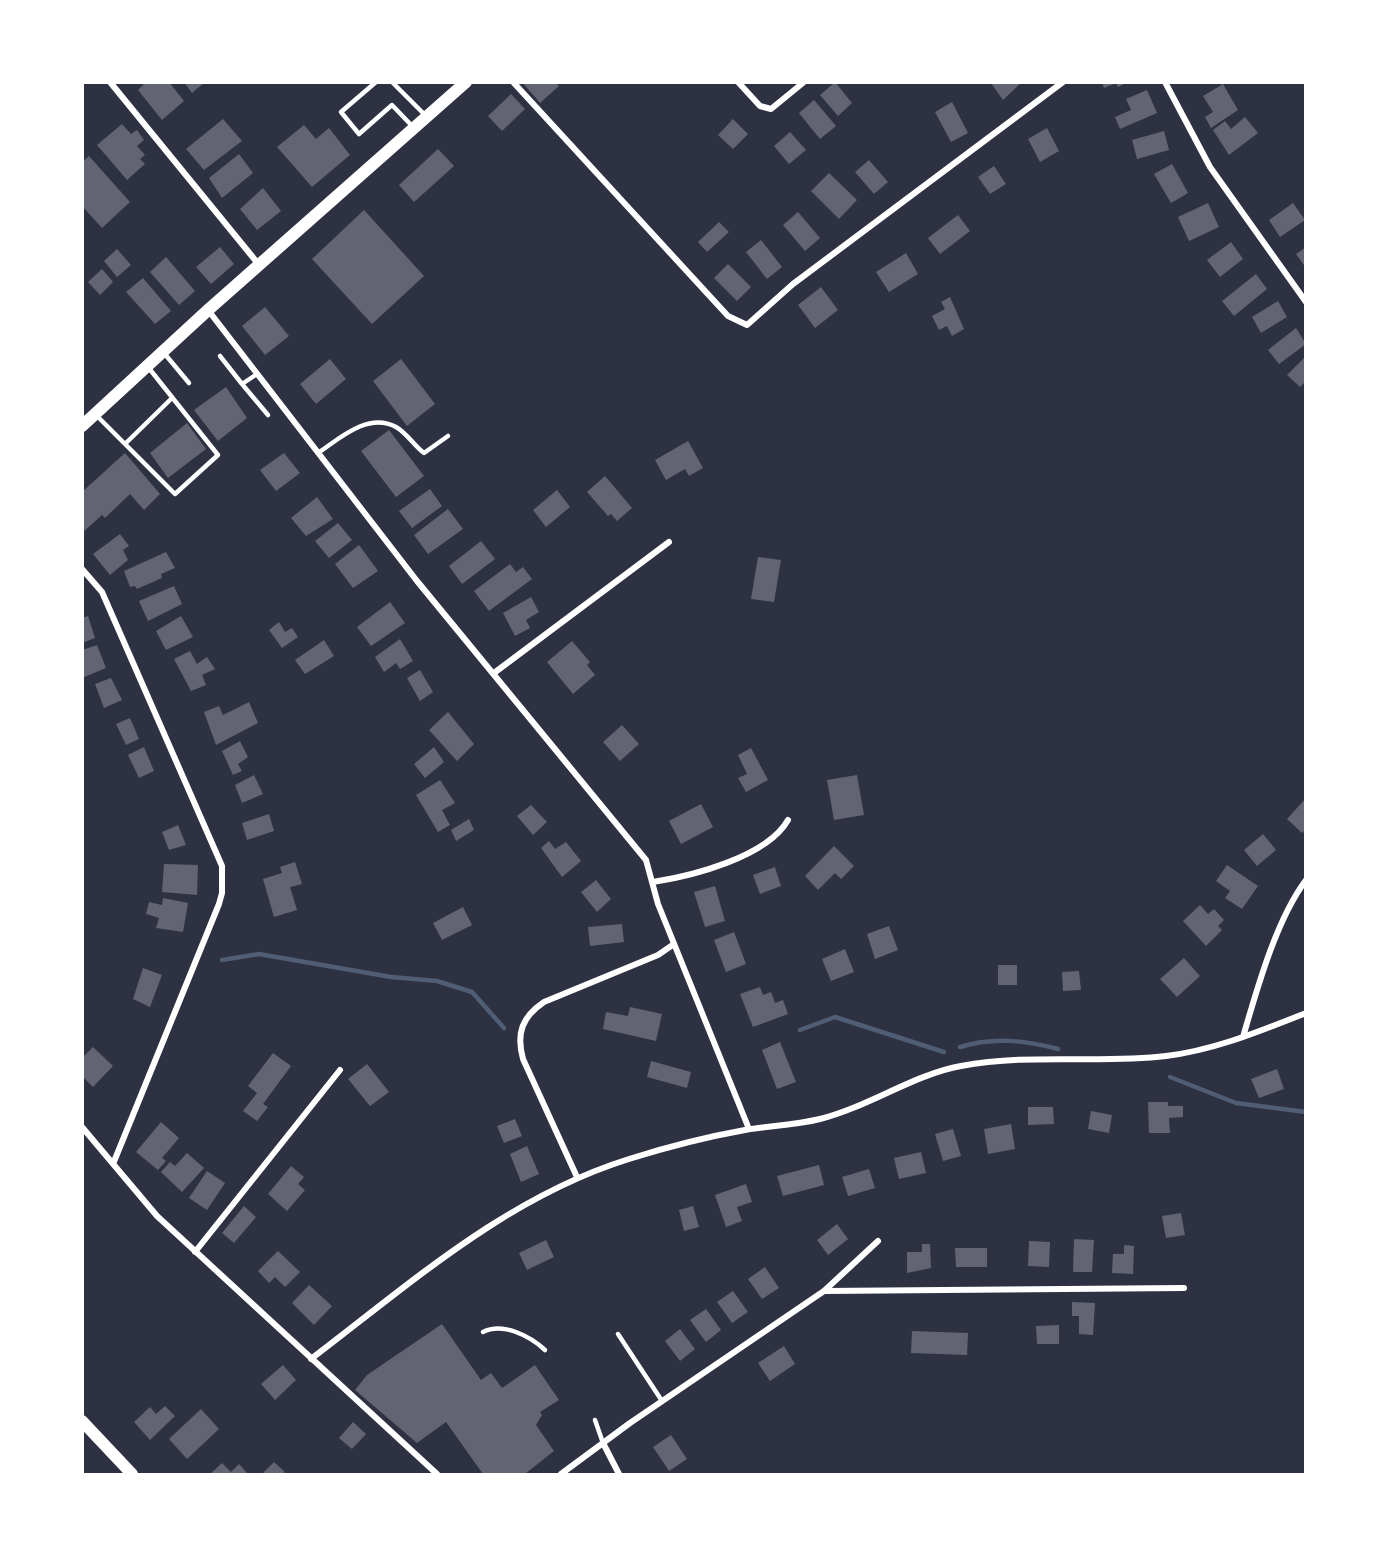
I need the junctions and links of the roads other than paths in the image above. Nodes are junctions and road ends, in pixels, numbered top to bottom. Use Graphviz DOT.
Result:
graph roads {
  1 [pos="110,82"];
  2 [pos="376,82"];
  3 [pos="392,82"];
  4 [pos="466,82"];
  5 [pos="513,82"];
  6 [pos="738,82"];
  7 [pos="804,82"];
  8 [pos="1063,82"];
  9 [pos="1165,82"];
  10 [pos="427,117"];
  11 [pos="414,129"];
  12 [pos="260,266"];
  13 [pos="1305,302"];
  14 [pos="208,310"];
  15 [pos="163,352"];
  16 [pos="220,356"];
  17 [pos="147,366"];
  18 [pos="257,374"];
  19 [pos="189,383"];
  20 [pos="242,384"];
  21 [pos="172,398"];
  22 [pos="95,414"];
  23 [pos="268,415"];
  24 [pos="82,426"];
  25 [pos="448,435"];
  26 [pos="125,444"];
  27 [pos="318,453"];
  28 [pos="669,542"];
  29 [pos="82,569"];
  30 [pos="494,673"];
  31 [pos="788,820"];
  32 [pos="1305,880"];
  33 [pos="653,882"];
  34 [pos="674,944"];
  35 [pos="1305,1013"];
  36 [pos="1243,1037"];
  37 [pos="340,1070"];
  38 [pos="82,1127"];
  39 [pos="749,1130"];
  40 [pos="113,1164"];
  41 [pos="577,1177"];
  42 [pos="878,1241"];
  43 [pos="195,1252"];
  44 [pos="1184,1288"];
  45 [pos="824,1291"];
  46 [pos="483,1332"];
  47 [pos="618,1334"];
  48 [pos="545,1350"];
  49 [pos="311,1359"];
  50 [pos="662,1401"];
  51 [pos="595,1420"];
  52 [pos="82,1421"];
  53 [pos="603,1443"];
  54 [pos="132,1474"];
  55 [pos="437,1474"];
  56 [pos="561,1474"];
  57 [pos="619,1474"];
  1 -- 12 [label="street"];
  2 -- 11 [label="lane"];
  3 -- 10 [label="lane"];
  4 -- 10 [label="main road"];
  5 -- 8 [label="street"];
  6 -- 7 [label="street"];
  9 -- 13 [label="street"];
  10 -- 11 [label="main road"];
  11 -- 12 [label="main road"];
  12 -- 14 [label="main road"];
  14 -- 15 [label="main road"];
  14 -- 18 [label="street"];
  15 -- 17 [label="main road"];
  15 -- 19 [label="lane"];
  16 -- 20 [label="lane"];
  17 -- 21 [label="lane"];
  17 -- 22 [label="main road"];
  18 -- 20 [label="lane"];
  18 -- 27 [label="street"];
  20 -- 23 [label="lane"];
  21 -- 26 [label="lane"];
  21 -- 26 [label="lane"];
  22 -- 24 [label="main road"];
  22 -- 26 [label="lane"];
  25 -- 27 [label="lane"];
  27 -- 30 [label="street"];
  28 -- 30 [label="street"];
  29 -- 40 [label="street"];
  30 -- 33 [label="street"];
  31 -- 33 [label="street"];
  32 -- 36 [label="street"];
  33 -- 34 [label="street"];
  34 -- 39 [label="street"];
  34 -- 41 [label="street"];
  35 -- 36 [label="street"];
  36 -- 39 [label="street"];
  37 -- 43 [label="street"];
  38 -- 40 [label="street"];
  39 -- 41 [label="street"];
  40 -- 43 [label="street"];
  41 -- 49 [label="street"];
  42 -- 45 [label="street"];
  43 -- 49 [label="street"];
  44 -- 45 [label="street"];
  45 -- 50 [label="street"];
  46 -- 48 [label="lane"];
  47 -- 50 [label="lane"];
  49 -- 55 [label="street"];
  50 -- 53 [label="street"];
  51 -- 53 [label="lane"];
  52 -- 54 [label="main road"];
  53 -- 56 [label="street"];
  53 -- 57 [label="street"];
}
